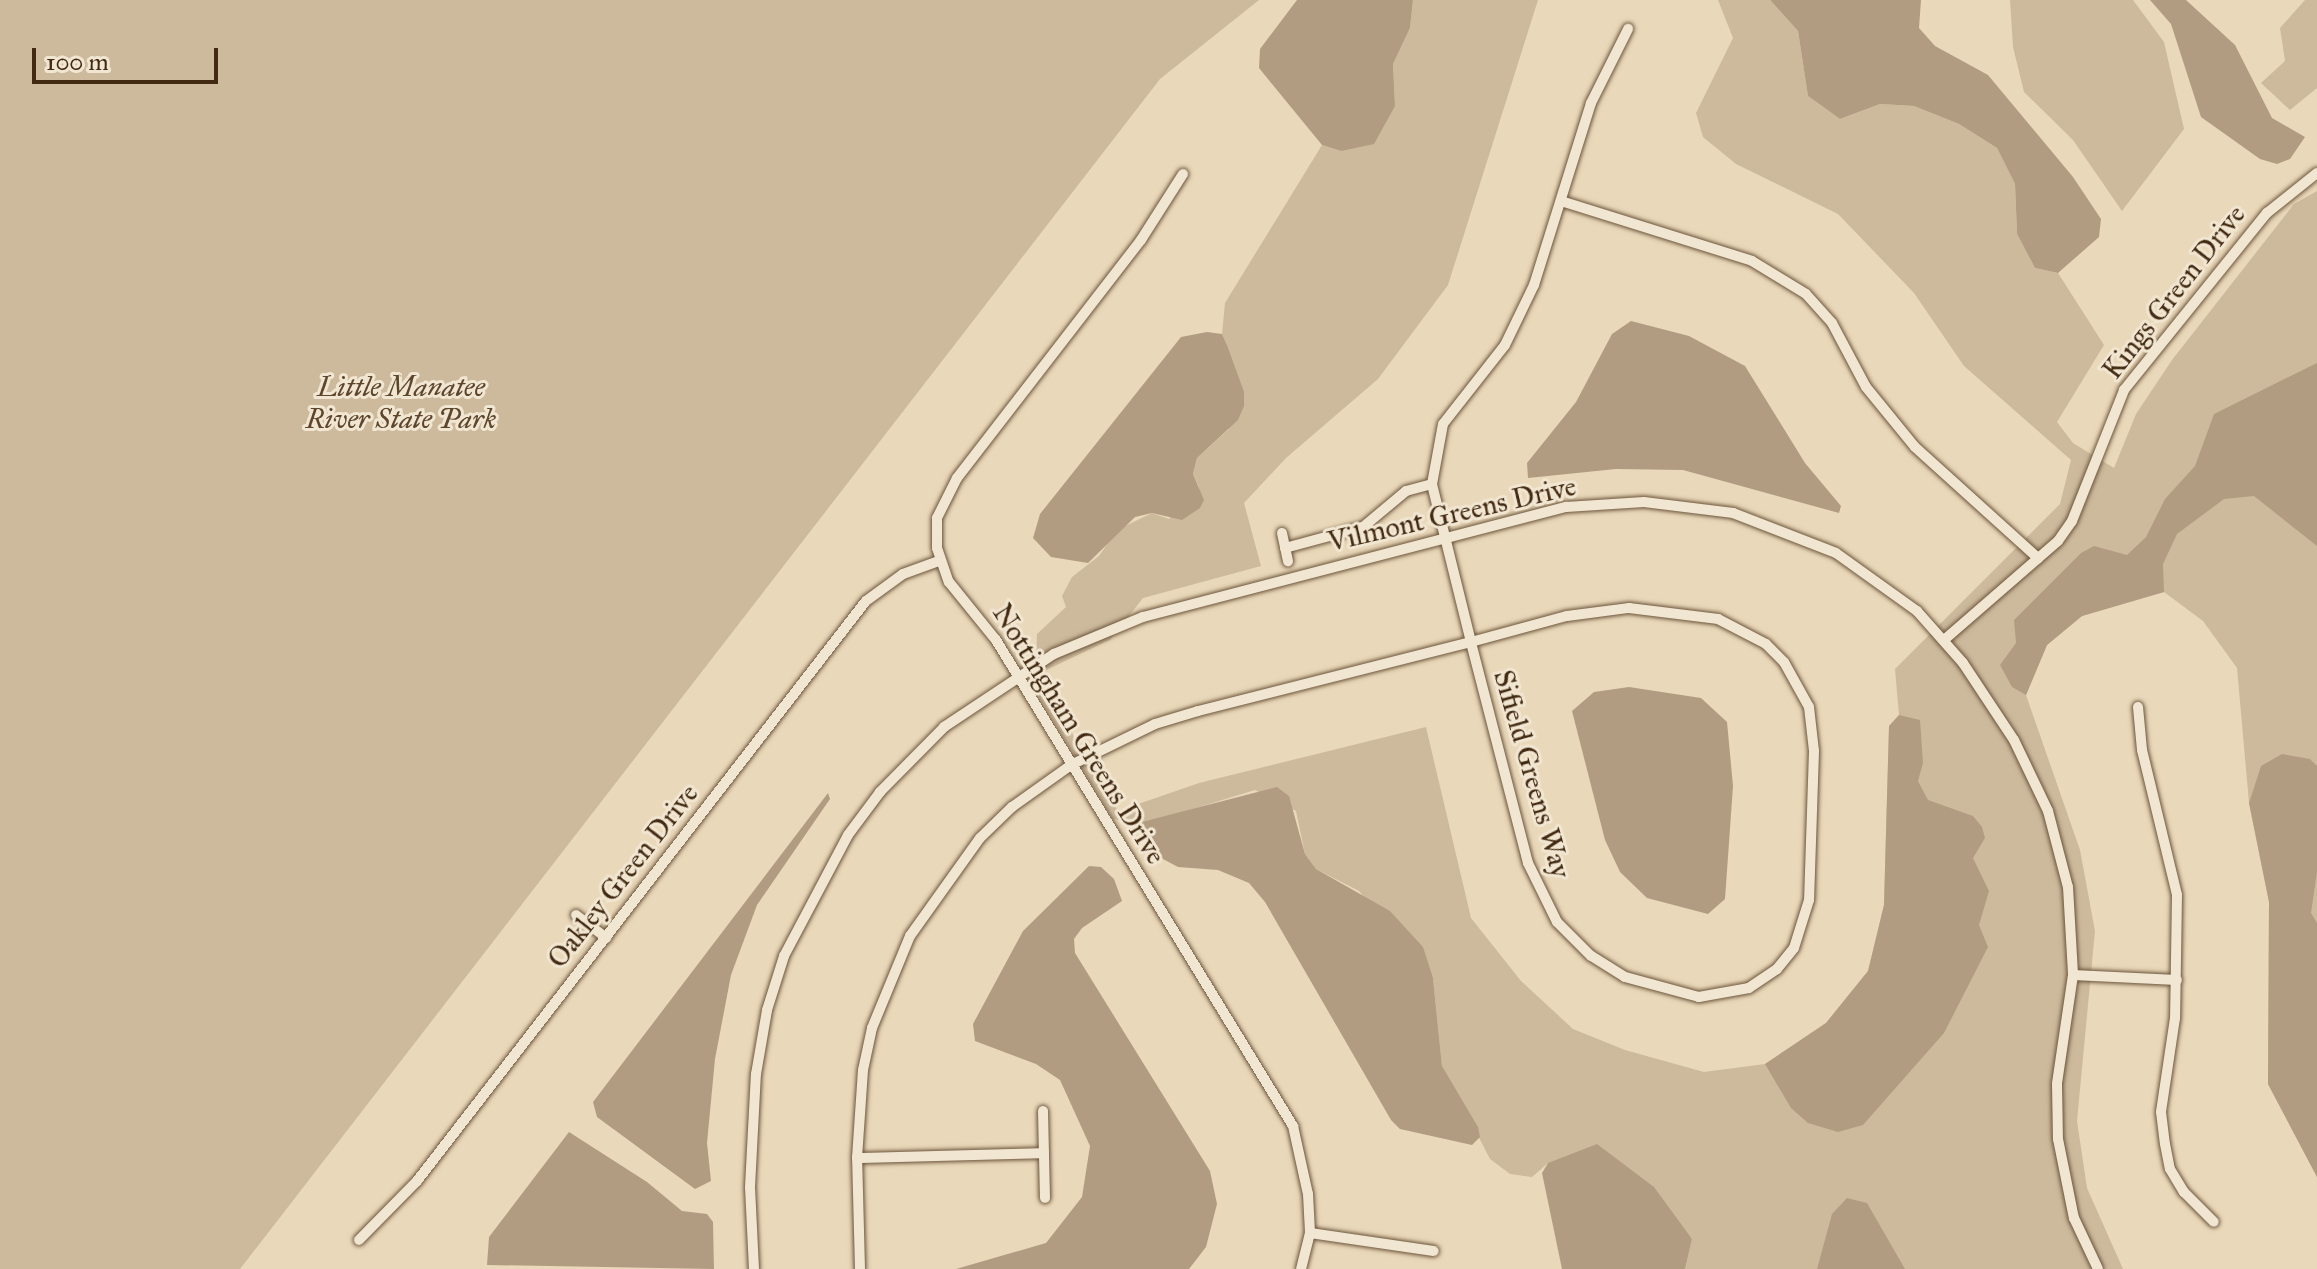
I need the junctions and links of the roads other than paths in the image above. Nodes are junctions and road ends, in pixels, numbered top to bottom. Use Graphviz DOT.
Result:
graph roads {
  1 [pos="1628,29"];
  2 [pos="2317,173"];
  3 [pos="1183,174"];
  4 [pos="1561,201"];
  5 [pos="1432,484"];
  6 [pos="1282,533"];
  7 [pos="1445,539"];
  8 [pos="1285,548"];
  9 [pos="2038,558"];
  10 [pos="939,561"];
  11 [pos="1288,561"];
  12 [pos="1944,640"];
  13 [pos="1471,642"];
  14 [pos="1016,675"];
  15 [pos="2138,707"];
  16 [pos="1071,765"];
  17 [pos="576,915"];
  18 [pos="606,938"];
  19 [pos="2073,975"];
  20 [pos="2177,980"];
  21 [pos="1043,1111"];
  22 [pos="1044,1153"];
  23 [pos="857,1158"];
  24 [pos="1045,1198"];
  25 [pos="2214,1222"];
  26 [pos="1310,1233"];
  27 [pos="359,1240"];
  28 [pos="1434,1251"];
  29 [pos="754,1269"];
  30 [pos="860,1269"];
  31 [pos="1301,1269"];
  32 [pos="2098,1269"];
  1 -- 4 [label="street, Sifield Greens Way"];
  2 -- 9 [label="street, Kings Green Drive"];
  3 -- 10 [label="street"];
  4 -- 5 [label="street, Sifield Greens Way"];
  4 -- 9 [label="street"];
  5 -- 7 [label="street, Sifield Greens Way"];
  5 -- 8 [label="street"];
  6 -- 8 [label="street"];
  7 -- 12 [label="street, Vilmont Greens Drive"];
  7 -- 13 [label="street, Sifield Greens Way"];
  7 -- 14 [label="street, Vilmont Greens Drive"];
  8 -- 11 [label="street"];
  9 -- 12 [label="street, Kings Green Drive"];
  10 -- 14 [label="street, Nottingham Greens Drive"];
  10 -- 18 [label="street, Oakley Green Drive"];
  12 -- 19 [label="street, Vilmont Greens Drive"];
  13 -- 13 [label="street, Sifield Greens Way"];
  13 -- 16 [label="street, Sifield Greens Way"];
  14 -- 16 [label="street, Nottingham Greens Drive"];
  14 -- 29 [label="street, Vilmont Greens Drive"];
  15 -- 20 [label="street"];
  16 -- 23 [label="street, Sifield Greens Way"];
  16 -- 26 [label="street, Nottingham Greens Drive"];
  17 -- 18 [label="street"];
  18 -- 27 [label="street, Oakley Green Drive"];
  19 -- 20 [label="street"];
  19 -- 32 [label="street, Vilmont Greens Drive"];
  20 -- 25 [label="street"];
  21 -- 22 [label="street"];
  22 -- 23 [label="street"];
  22 -- 24 [label="street"];
  23 -- 30 [label="street, Sifield Greens Way"];
  26 -- 28 [label="street"];
  26 -- 31 [label="street, Nottingham Greens Drive"];
}
